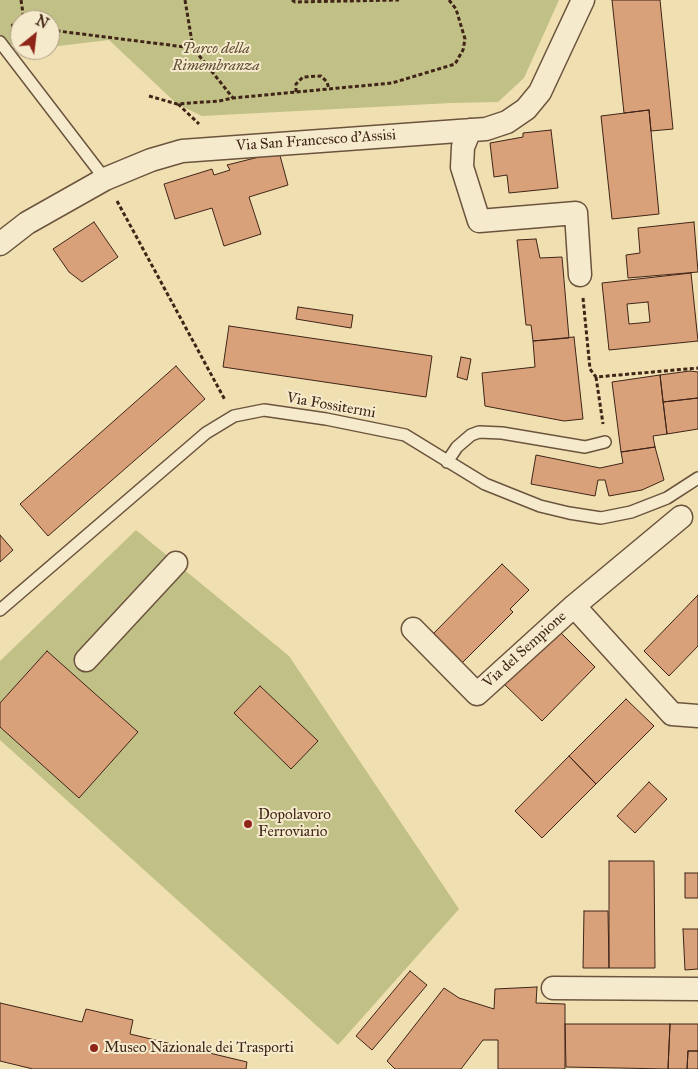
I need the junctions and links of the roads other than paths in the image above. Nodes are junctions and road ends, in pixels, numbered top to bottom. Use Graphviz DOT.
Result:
graph roads {
  1 [pos="583,0"];
  2 [pos="0,42"];
  3 [pos="470,130"];
  4 [pos="105,179"];
  5 [pos="0,244"];
  6 [pos="580,275"];
  7 [pos="605,442"];
  8 [pos="447,462"];
  9 [pos="698,478"];
  10 [pos="681,518"];
  11 [pos="176,563"];
  12 [pos="574,606"];
  13 [pos="0,610"];
  14 [pos="413,629"];
  15 [pos="86,660"];
  16 [pos="698,716"];
  17 [pos="553,988"];
  18 [pos="698,989"];
  1 -- 3 [label="street, Via San Francesco d'Assisi"];
  2 -- 4 [label="lane"];
  3 -- 4 [label="street, Via San Francesco d'Assisi"];
  3 -- 6 [label="street"];
  4 -- 5 [label="street, Via San Francesco d'Assisi"];
  7 -- 8 [label="lane"];
  8 -- 9 [label="lane, Via Fossitermi"];
  8 -- 13 [label="lane, Via Fossitermi"];
  10 -- 12 [label="street, Via del Sempione"];
  11 -- 15 [label="street"];
  12 -- 14 [label="street, Via del Sempione"];
  12 -- 16 [label="street, Via del Sempione"];
  17 -- 18 [label="street"];
}
